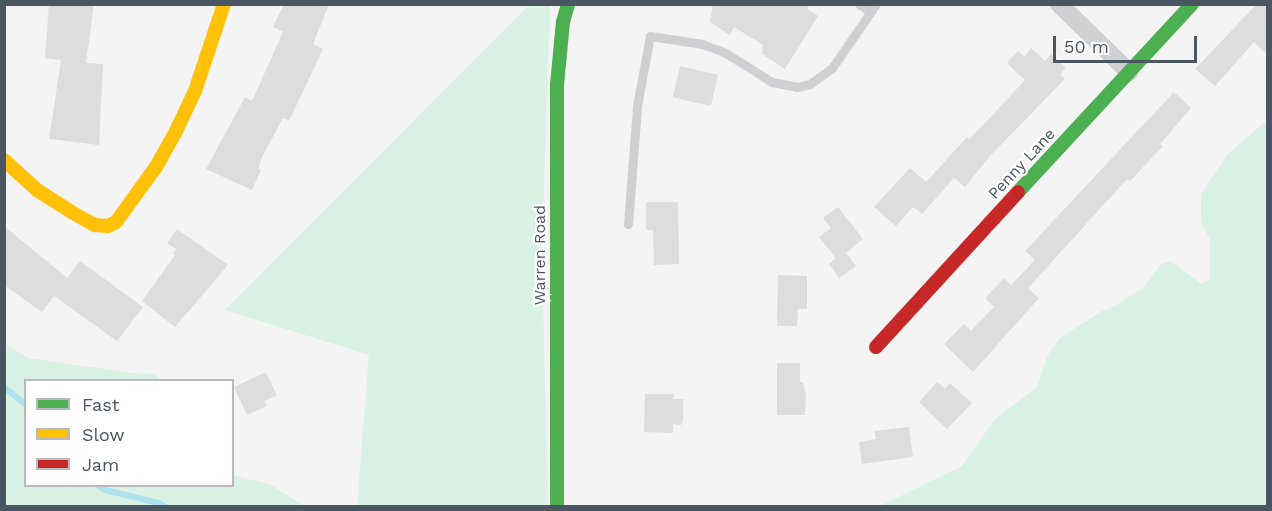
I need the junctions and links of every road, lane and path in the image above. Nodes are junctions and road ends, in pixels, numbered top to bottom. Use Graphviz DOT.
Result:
graph roads {
  1 [pos="224,4"];
  2 [pos="568,4"];
  3 [pos="859,4"];
  4 [pos="1059,4"];
  5 [pos="1192,4"];
  6 [pos="874,8"];
  7 [pos="1129,72"];
  8 [pos="4,160"];
  9 [pos="628,224"];
  10 [pos="876,347"];
  11 [pos="556,507"];
  1 -- 8 [label="street"];
  2 -- 11 [label="street, Warren Road"];
  3 -- 6 [label="lane"];
  4 -- 7 [label="street"];
  5 -- 7 [label="street, Penny Lane"];
  6 -- 9 [label="lane"];
  7 -- 10 [label="street, Penny Lane"];
}
